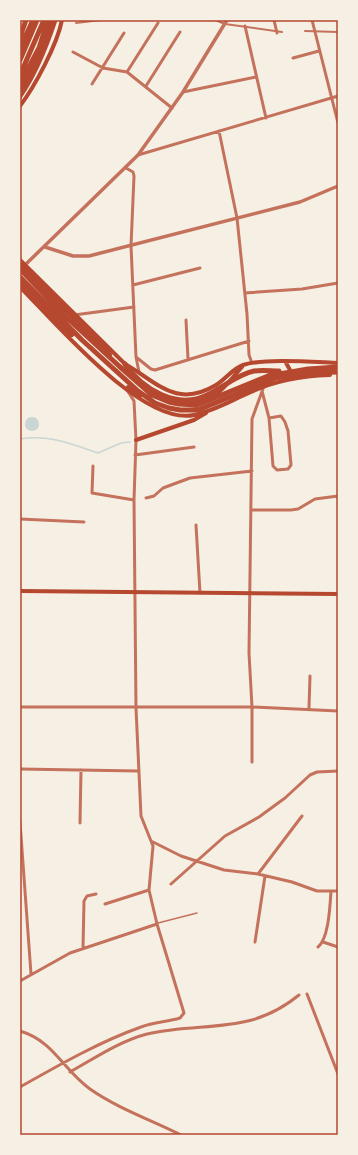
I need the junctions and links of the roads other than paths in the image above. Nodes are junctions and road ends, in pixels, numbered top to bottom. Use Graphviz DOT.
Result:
graph roads {
  1 [pos="26,20"];
  2 [pos="33,20"];
  3 [pos="37,20"];
  4 [pos="44,20"];
  5 [pos="48,20"];
  6 [pos="54,20"];
  7 [pos="62,20"];
  8 [pos="101,20"];
  9 [pos="215,20"];
  10 [pos="274,20"];
  11 [pos="312,20"];
  12 [pos="226,22"];
  13 [pos="76,23"];
  14 [pos="158,23"];
  15 [pos="245,26"];
  16 [pos="305,30"];
  17 [pos="314,30"];
  18 [pos="124,32"];
  19 [pos="180,32"];
  20 [pos="282,32"];
  21 [pos="338,32"];
  22 [pos="277,33"];
  23 [pos="20,37"];
  24 [pos="20,48"];
  25 [pos="319,51"];
  26 [pos="73,52"];
  27 [pos="293,58"];
  28 [pos="20,60"];
  29 [pos="103,68"];
  30 [pos="127,72"];
  31 [pos="20,75"];
  32 [pos="256,77"];
  33 [pos="20,84"];
  34 [pos="92,84"];
  35 [pos="146,86"];
  36 [pos="20,90"];
  37 [pos="183,92"];
  38 [pos="20,96"];
  39 [pos="338,96"];
  40 [pos="332,98"];
  41 [pos="20,106"];
  42 [pos="172,108"];
  43 [pos="266,118"];
  44 [pos="338,122"];
  45 [pos="219,131"];
  46 [pos="138,155"];
  47 [pos="126,168"];
  48 [pos="338,186"];
  49 [pos="237,218"];
  50 [pos="131,246"];
  51 [pos="45,247"];
  52 [pos="20,260"];
  53 [pos="20,265"];
  54 [pos="25,265"];
  55 [pos="200,268"];
  56 [pos="20,269"];
  57 [pos="20,277"];
  58 [pos="20,282"];
  59 [pos="338,283"];
  60 [pos="133,285"];
  61 [pos="20,287"];
  62 [pos="20,291"];
  63 [pos="245,293"];
  64 [pos="26,294"];
  65 [pos="57,298"];
  66 [pos="134,307"];
  67 [pos="41,309"];
  68 [pos="74,315"];
  69 [pos="186,320"];
  70 [pos="249,342"];
  71 [pos="136,357"];
  72 [pos="188,359"];
  73 [pos="285,361"];
  74 [pos="338,362"];
  75 [pos="252,363"];
  76 [pos="243,365"];
  77 [pos="126,367"];
  78 [pos="338,367"];
  79 [pos="139,372"];
  80 [pos="286,372"];
  81 [pos="338,373"];
  82 [pos="288,379"];
  83 [pos="263,388"];
  84 [pos="126,389"];
  85 [pos="216,408"];
  86 [pos="160,410"];
  87 [pos="269,417"];
  88 [pos="136,440"];
  89 [pos="194,447"];
  90 [pos="135,455"];
  91 [pos="93,466"];
  92 [pos="252,471"];
  93 [pos="338,496"];
  94 [pos="146,498"];
  95 [pos="134,500"];
  96 [pos="252,510"];
  97 [pos="20,519"];
  98 [pos="84,522"];
  99 [pos="196,525"];
  100 [pos="20,591"];
  101 [pos="135,592"];
  102 [pos="200,593"];
  103 [pos="249,593"];
  104 [pos="338,594"];
  105 [pos="310,676"];
  106 [pos="20,707"];
  107 [pos="252,707"];
  108 [pos="136,708"];
  109 [pos="309,708"];
  110 [pos="338,711"];
  111 [pos="252,762"];
  112 [pos="20,769"];
  113 [pos="82,770"];
  114 [pos="138,771"];
  115 [pos="338,771"];
  116 [pos="302,816"];
  117 [pos="20,822"];
  118 [pos="80,823"];
  119 [pos="151,841"];
  120 [pos="196,862"];
  121 [pos="258,874"];
  122 [pos="265,876"];
  123 [pos="171,884"];
  124 [pos="149,890"];
  125 [pos="331,891"];
  126 [pos="338,891"];
  127 [pos="96,894"];
  128 [pos="105,904"];
  129 [pos="197,913"];
  130 [pos="157,924"];
  131 [pos="255,942"];
  132 [pos="323,942"];
  133 [pos="318,947"];
  134 [pos="338,947"];
  135 [pos="83,948"];
  136 [pos="31,974"];
  137 [pos="20,981"];
  138 [pos="307,994"];
  139 [pos="299,995"];
  140 [pos="20,1031"];
  141 [pos="63,1062"];
  142 [pos="70,1072"];
  143 [pos="338,1074"];
  144 [pos="20,1087"];
  145 [pos="181,1135"];
  1 -- 23 [label="highway"];
  2 -- 24 [label="highway"];
  3 -- 28 [label="highway"];
  4 -- 31 [label="highway"];
  5 -- 33 [label="highway"];
  6 -- 36 [label="main road"];
  6 -- 38 [label="highway"];
  7 -- 41 [label="main road"];
  8 -- 13 [label="street"];
  9 -- 12 [label="street"];
  10 -- 22 [label="street"];
  11 -- 17 [label="street"];
  12 -- 15 [label="street"];
  12 -- 37 [label="street"];
  14 -- 30 [label="street"];
  15 -- 22 [label="street"];
  15 -- 32 [label="street"];
  16 -- 17 [label="street"];
  17 -- 21 [label="street"];
  17 -- 25 [label="street"];
  18 -- 29 [label="street"];
  19 -- 35 [label="street"];
  20 -- 22 [label="street"];
  25 -- 27 [label="street"];
  25 -- 40 [label="street"];
  26 -- 29 [label="street"];
  29 -- 30 [label="street"];
  29 -- 34 [label="street"];
  30 -- 35 [label="street"];
  32 -- 37 [label="street"];
  32 -- 43 [label="street"];
  35 -- 42 [label="street"];
  37 -- 42 [label="street"];
  39 -- 40 [label="street"];
  40 -- 43 [label="street"];
  40 -- 44 [label="street"];
  42 -- 46 [label="street"];
  43 -- 45 [label="street"];
  45 -- 46 [label="street"];
  45 -- 49 [label="street"];
  46 -- 47 [label="street"];
  47 -- 50 [label="street"];
  47 -- 51 [label="street"];
  48 -- 49 [label="street"];
  49 -- 50 [label="street"];
  49 -- 63 [label="street"];
  50 -- 51 [label="street"];
  50 -- 60 [label="street"];
  51 -- 54 [label="street"];
  52 -- 54 [label="main road"];
  53 -- 77 [label="main road"];
  54 -- 56 [label="street"];
  54 -- 65 [label="main road"];
  55 -- 60 [label="street"];
  56 -- 80 [label="highway"];
  57 -- 81 [label="highway"];
  58 -- 86 [label="main road"];
  59 -- 63 [label="street"];
  60 -- 66 [label="street"];
  61 -- 64 [label="main road"];
  62 -- 64 [label="street"];
  63 -- 70 [label="street"];
  64 -- 67 [label="main road"];
  65 -- 67 [label="main road"];
  65 -- 68 [label="main road"];
  66 -- 68 [label="street"];
  66 -- 71 [label="street"];
  67 -- 84 [label="main road"];
  68 -- 77 [label="main road"];
  69 -- 72 [label="street"];
  70 -- 72 [label="street"];
  70 -- 75 [label="street"];
  71 -- 72 [label="street"];
  71 -- 79 [label="street"];
  73 -- 74 [label="main road"];
  73 -- 75 [label="main road"];
  73 -- 82 [label="main road"];
  75 -- 76 [label="main road"];
  76 -- 77 [label="main road"];
  76 -- 79 [label="main road"];
  77 -- 79 [label="main road"];
  77 -- 80 [label="highway"];
  78 -- 80 [label="highway"];
  81 -- 82 [label="main road"];
  82 -- 83 [label="main road"];
  83 -- 85 [label="main road"];
  83 -- 87 [label="street"];
  83 -- 92 [label="street"];
  84 -- 86 [label="main road"];
  84 -- 88 [label="street"];
  85 -- 86 [label="main road"];
  85 -- 88 [label="main road"];
  87 -- 87 [label="street"];
  88 -- 90 [label="street"];
  89 -- 90 [label="street"];
  90 -- 95 [label="street"];
  91 -- 95 [label="street"];
  92 -- 94 [label="street"];
  92 -- 96 [label="street"];
  93 -- 96 [label="street"];
  95 -- 101 [label="street"];
  96 -- 103 [label="street"];
  97 -- 98 [label="street"];
  99 -- 102 [label="street"];
  100 -- 101 [label="main road"];
  101 -- 102 [label="main road"];
  101 -- 108 [label="street"];
  102 -- 103 [label="main road"];
  103 -- 104 [label="main road"];
  103 -- 107 [label="street"];
  105 -- 109 [label="street"];
  106 -- 108 [label="street"];
  107 -- 108 [label="street"];
  107 -- 109 [label="street"];
  107 -- 111 [label="street"];
  108 -- 114 [label="street"];
  109 -- 110 [label="street"];
  112 -- 113 [label="street"];
  113 -- 114 [label="street"];
  113 -- 118 [label="street"];
  114 -- 119 [label="street"];
  115 -- 120 [label="street"];
  116 -- 121 [label="street"];
  117 -- 136 [label="street"];
  119 -- 120 [label="street"];
  119 -- 124 [label="street"];
  120 -- 121 [label="street"];
  120 -- 123 [label="street"];
  121 -- 122 [label="street"];
  122 -- 125 [label="street"];
  122 -- 131 [label="street"];
  124 -- 128 [label="street"];
  124 -- 130 [label="street"];
  125 -- 126 [label="street"];
  125 -- 132 [label="street"];
  127 -- 135 [label="street"];
  129 -- 130 [label="lane"];
  130 -- 135 [label="street"];
  130 -- 141 [label="street"];
  132 -- 133 [label="street"];
  132 -- 134 [label="street"];
  135 -- 136 [label="street"];
  136 -- 137 [label="street"];
  138 -- 143 [label="street"];
  139 -- 142 [label="street"];
  140 -- 141 [label="street"];
  141 -- 142 [label="street"];
  141 -- 144 [label="street"];
  142 -- 145 [label="street"];
}
